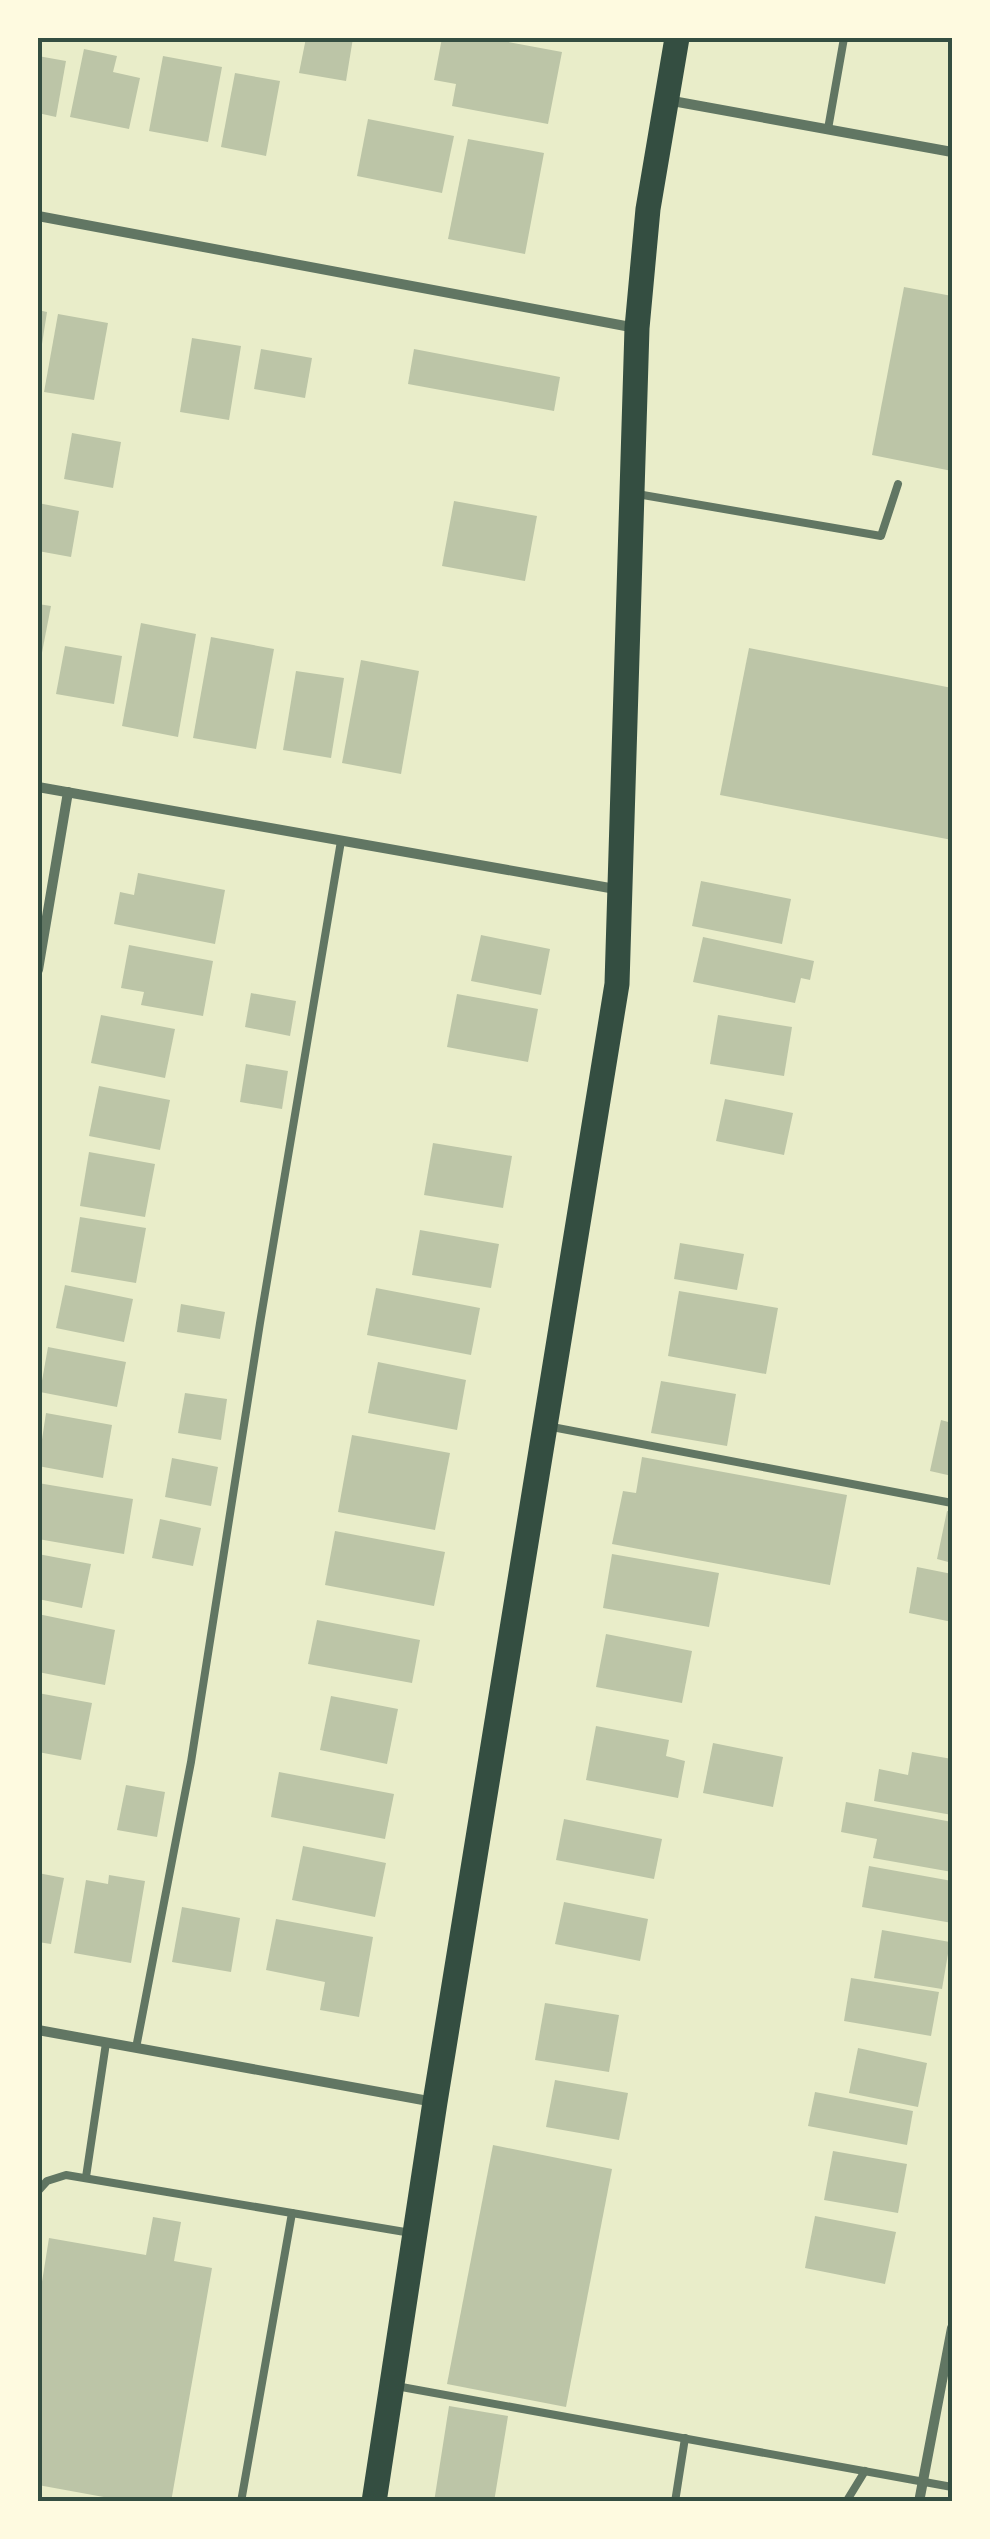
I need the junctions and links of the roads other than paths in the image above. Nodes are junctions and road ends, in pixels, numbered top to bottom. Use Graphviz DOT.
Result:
graph roads {
  1 [pos="677,38"];
  2 [pos="844,38"];
  3 [pos="666,100"];
  4 [pos="828,129"];
  5 [pos="952,152"];
  6 [pos="38,216"];
  7 [pos="636,328"];
  8 [pos="898,484"];
  9 [pos="633,493"];
  10 [pos="38,787"];
  11 [pos="68,792"];
  12 [pos="341,841"];
  13 [pos="622,890"];
  14 [pos="38,970"];
  15 [pos="548,1426"];
  16 [pos="952,1503"];
  17 [pos="38,2030"];
  18 [pos="106,2043"];
  19 [pos="136,2048"];
  20 [pos="435,2102"];
  21 [pos="86,2177"];
  22 [pos="38,2191"];
  23 [pos="292,2213"];
  24 [pos="415,2233"];
  25 [pos="952,2328"];
  26 [pos="392,2386"];
  27 [pos="685,2438"];
  28 [pos="865,2471"];
  29 [pos="923,2481"];
  30 [pos="952,2487"];
  31 [pos="242,2502"];
  32 [pos="374,2502"];
  33 [pos="675,2502"];
  34 [pos="846,2502"];
  35 [pos="919,2502"];
  1 -- 3 [label="main road"];
  2 -- 4 [label="lane"];
  3 -- 4 [label="street"];
  3 -- 7 [label="main road"];
  4 -- 5 [label="street"];
  6 -- 7 [label="street"];
  7 -- 9 [label="main road"];
  8 -- 9 [label="lane"];
  9 -- 13 [label="main road"];
  10 -- 11 [label="street"];
  11 -- 12 [label="street"];
  11 -- 14 [label="street"];
  12 -- 13 [label="street"];
  12 -- 19 [label="lane"];
  13 -- 15 [label="main road"];
  15 -- 16 [label="lane"];
  15 -- 20 [label="main road"];
  17 -- 18 [label="street"];
  18 -- 19 [label="street"];
  18 -- 21 [label="lane"];
  19 -- 20 [label="street"];
  20 -- 24 [label="main road"];
  21 -- 22 [label="lane"];
  21 -- 23 [label="lane"];
  23 -- 24 [label="lane"];
  23 -- 31 [label="lane"];
  24 -- 26 [label="main road"];
  25 -- 29 [label="street"];
  26 -- 27 [label="lane"];
  26 -- 32 [label="main road"];
  27 -- 28 [label="lane"];
  27 -- 33 [label="lane"];
  28 -- 29 [label="lane"];
  28 -- 34 [label="lane"];
  29 -- 30 [label="lane"];
  29 -- 35 [label="street"];
}
